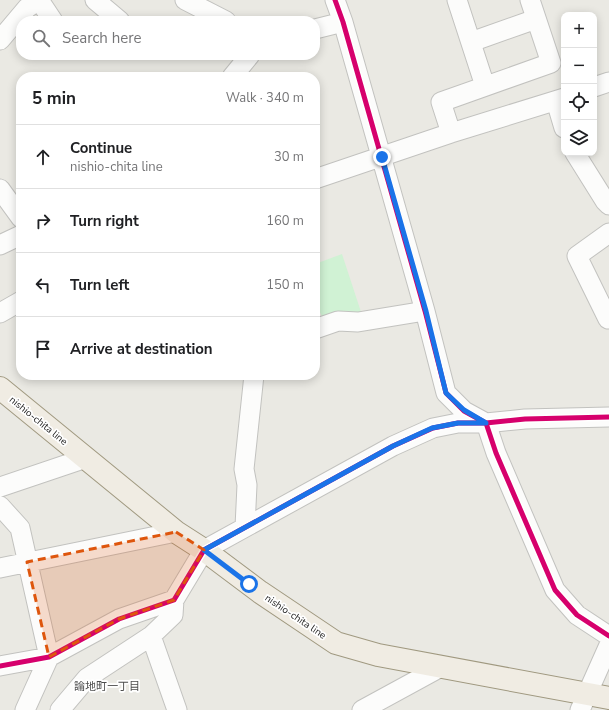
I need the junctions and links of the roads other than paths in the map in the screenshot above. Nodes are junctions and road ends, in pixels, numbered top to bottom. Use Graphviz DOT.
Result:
graph roads {
  1 [pos="95,0"];
  2 [pos="185,0"];
  3 [pos="335,0"];
  4 [pos="457,0"];
  5 [pos="530,0"];
  6 [pos="31,2"];
  7 [pos="20,16"];
  8 [pos="47,16"];
  9 [pos="114,16"];
  10 [pos="216,16"];
  11 [pos="536,19"];
  12 [pos="16,20"];
  13 [pos="343,22"];
  14 [pos="320,28"];
  15 [pos="0,40"];
  16 [pos="471,42"];
  17 [pos="246,60"];
  18 [pos="236,72"];
  19 [pos="609,82"];
  20 [pos="486,86"];
  21 [pos="597,87"];
  22 [pos="560,99"];
  23 [pos="563,120"];
  24 [pos="452,133"];
  25 [pos="577,156"];
  26 [pos="382,157"];
  27 [pos="320,177"];
  28 [pos="0,189"];
  29 [pos="609,205"];
  30 [pos="16,211"];
  31 [pos="609,233"];
  32 [pos="16,237"];
  33 [pos="0,245"];
  34 [pos="16,304"];
  35 [pos="426,311"];
  36 [pos="0,313"];
  37 [pos="608,319"];
  38 [pos="320,327"];
  39 [pos="253,380"];
  40 [pos="0,388"];
  41 [pos="609,417"];
  42 [pos="486,423"];
  43 [pos="86,458"];
  44 [pos="0,487"];
  45 [pos="0,506"];
  46 [pos="245,527"];
  47 [pos="176,532"];
  48 [pos="204,550"];
  49 [pos="28,562"];
  50 [pos="0,568"];
  51 [pos="174,600"];
  52 [pos="151,636"];
  53 [pos="609,636"];
  54 [pos="609,646"];
  55 [pos="49,657"];
  56 [pos="0,666"];
  57 [pos="441,668"];
  58 [pos="609,698"];
  59 [pos="584,702"];
  60 [pos="24,710"];
  61 [pos="60,710"];
  62 [pos="177,710"];
  63 [pos="362,710"];
  1 -- 9 [label="street"];
  2 -- 10 [label="street"];
  3 -- 13 [label="street"];
  4 -- 16 [label="street"];
  5 -- 11 [label="street"];
  6 -- 7 [label="street"];
  6 -- 8 [label="street"];
  11 -- 16 [label="street"];
  11 -- 20 [label="street"];
  12 -- 15 [label="street"];
  13 -- 14 [label="street"];
  13 -- 26 [label="street"];
  16 -- 20 [label="street"];
  17 -- 18 [label="street"];
  19 -- 21 [label="street"];
  20 -- 24 [label="street"];
  22 -- 23 [label="street"];
  22 -- 24 [label="street"];
  24 -- 26 [label="street"];
  25 -- 29 [label="street"];
  26 -- 27 [label="street"];
  26 -- 35 [label="street"];
  28 -- 30 [label="street"];
  31 -- 37 [label="street"];
  32 -- 33 [label="street"];
  34 -- 36 [label="street"];
  35 -- 38 [label="street"];
  35 -- 42 [label="street"];
  39 -- 46 [label="street"];
  40 -- 43 [label="main road, nishio-chita line"];
  41 -- 42 [label="street"];
  42 -- 46 [label="street"];
  42 -- 53 [label="street"];
  43 -- 44 [label="street"];
  43 -- 47 [label="main road, nishio-chita line"];
  45 -- 49 [label="street"];
  46 -- 48 [label="street"];
  47 -- 48 [label="main road, nishio-chita line"];
  47 -- 49 [label="street"];
  48 -- 51 [label="street"];
  48 -- 57 [label="main road, nishio-chita line"];
  49 -- 50 [label="street"];
  49 -- 55 [label="street"];
  51 -- 52 [label="street"];
  51 -- 55 [label="street"];
  52 -- 61 [label="street"];
  52 -- 62 [label="street"];
  54 -- 59 [label="street"];
  55 -- 56 [label="street"];
  55 -- 60 [label="street"];
  57 -- 59 [label="main road, nishio-chita line"];
  57 -- 63 [label="street"];
  58 -- 59 [label="main road, nishio-chita line"];
}
